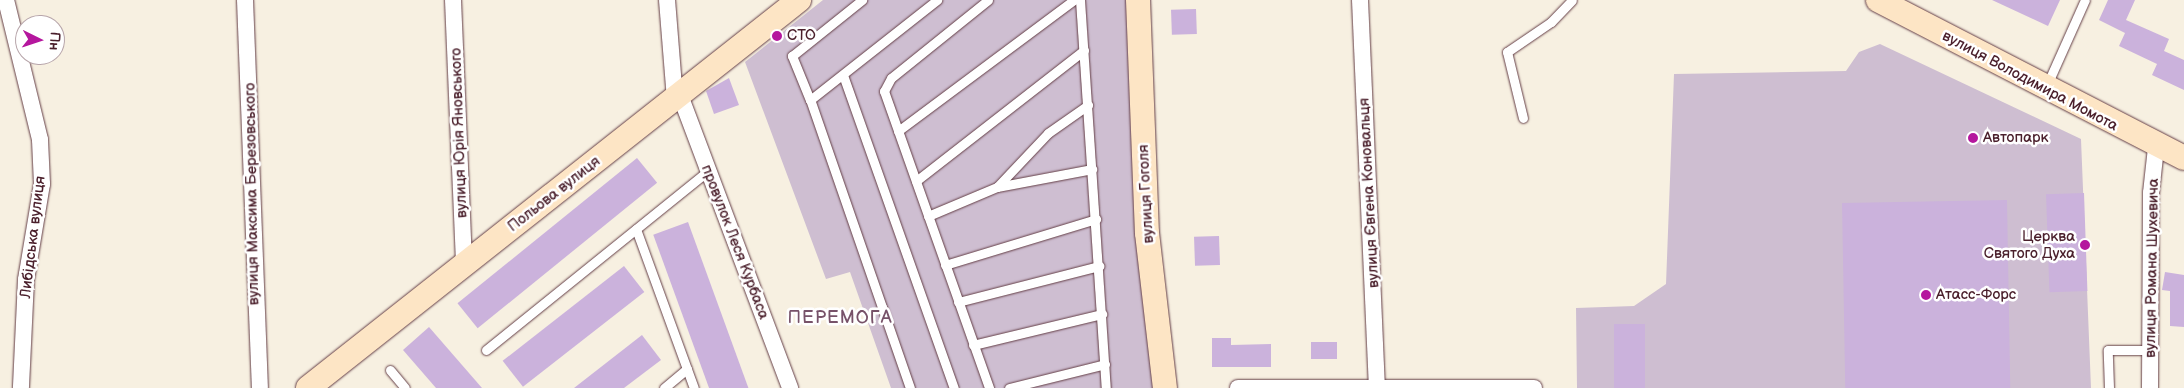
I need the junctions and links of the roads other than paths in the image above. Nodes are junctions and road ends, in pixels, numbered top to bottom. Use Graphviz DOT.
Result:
graph roads {
  1 [pos="6,0"];
  2 [pos="245,0"];
  3 [pos="453,0"];
  4 [pos="667,0"];
  5 [pos="799,0"];
  6 [pos="862,0"];
  7 [pos="937,0"];
  8 [pos="988,0"];
  9 [pos="1074,0"];
  10 [pos="1080,0"];
  11 [pos="1138,0"];
  12 [pos="1360,0"];
  13 [pos="1572,0"];
  14 [pos="1878,0"];
  15 [pos="2085,0"];
  16 [pos="1084,50"];
  17 [pos="843,75"];
  18 [pos="2045,89"];
  19 [pos="677,97"];
  20 [pos="810,100"];
  21 [pos="1088,105"];
  22 [pos="1523,118"];
  23 [pos="898,131"];
  24 [pos="2156,148"];
  25 [pos="2184,158"];
  26 [pos="1092,170"];
  27 [pos="708,171"];
  28 [pos="916,181"];
  29 [pos="997,187"];
  30 [pos="928,216"];
  31 [pos="1096,219"];
  32 [pos="636,229"];
  33 [pos="464,265"];
  34 [pos="945,265"];
  35 [pos="1099,266"];
  36 [pos="958,302"];
  37 [pos="1102,314"];
  38 [pos="974,345"];
  39 [pos="486,350"];
  40 [pos="2150,350"];
  41 [pos="1105,364"];
  42 [pos="687,369"];
  43 [pos="390,370"];
  44 [pos="1377,387"];
  45 [pos="21,388"];
  46 [pos="260,388"];
  47 [pos="308,388"];
  48 [pos="405,388"];
  49 [pos="664,388"];
  50 [pos="694,388"];
  51 [pos="790,388"];
  52 [pos="910,388"];
  53 [pos="954,388"];
  54 [pos="989,388"];
  55 [pos="1009,388"];
  56 [pos="1106,388"];
  57 [pos="1165,388"];
  58 [pos="1238,388"];
  59 [pos="1534,388"];
  60 [pos="2109,388"];
  61 [pos="2150,388"];
  1 -- 45 [label="street, Либідська вулиця"];
  2 -- 46 [label="street, вулиця Максима Березовського"];
  3 -- 33 [label="street, вулиця Юрія Яновського"];
  4 -- 19 [label="street, провулок Леся Курбаса"];
  5 -- 19 [label="street, Польова вулиця"];
  6 -- 20 [label="lane"];
  7 -- 17 [label="lane"];
  8 -- 23 [label="lane"];
  9 -- 23 [label="lane"];
  10 -- 16 [label="lane"];
  11 -- 57 [label="street, вулиця Гоголя"];
  12 -- 44 [label="street, вулиця Євгена Коновальця"];
  13 -- 22 [label="lane"];
  14 -- 18 [label="street, вулиця Володимира Момота"];
  15 -- 18 [label="lane"];
  16 -- 21 [label="lane"];
  16 -- 28 [label="lane"];
  17 -- 20 [label="lane"];
  17 -- 53 [label="lane"];
  18 -- 24 [label="street, вулиця Володимира Момота"];
  19 -- 27 [label="street, провулок Леся Курбаса"];
  19 -- 33 [label="street, Польова вулиця"];
  20 -- 52 [label="lane"];
  21 -- 26 [label="lane"];
  21 -- 29 [label="lane"];
  23 -- 28 [label="lane"];
  24 -- 25 [label="street, вулиця Володимира Момота"];
  24 -- 40 [label="street, вулиця Романа Шухевича"];
  26 -- 29 [label="lane"];
  26 -- 31 [label="lane"];
  27 -- 32 [label="lane"];
  27 -- 51 [label="street, провулок Леся Курбаса"];
  28 -- 30 [label="lane"];
  29 -- 30 [label="lane"];
  30 -- 34 [label="lane"];
  31 -- 34 [label="lane"];
  31 -- 35 [label="lane"];
  32 -- 39 [label="lane"];
  32 -- 42 [label="lane"];
  33 -- 47 [label="street, Польова вулиця"];
  34 -- 36 [label="lane"];
  35 -- 36 [label="lane"];
  35 -- 37 [label="lane"];
  36 -- 38 [label="lane"];
  37 -- 38 [label="lane"];
  37 -- 41 [label="lane"];
  38 -- 54 [label="lane"];
  40 -- 60 [label="lane"];
  40 -- 61 [label="street, вулиця Романа Шухевича"];
  41 -- 55 [label="lane"];
  41 -- 56 [label="lane"];
  42 -- 49 [label="lane"];
  42 -- 50 [label="lane"];
  43 -- 48 [label="lane"];
  44 -- 58 [label="street"];
  44 -- 59 [label="street"];
}
